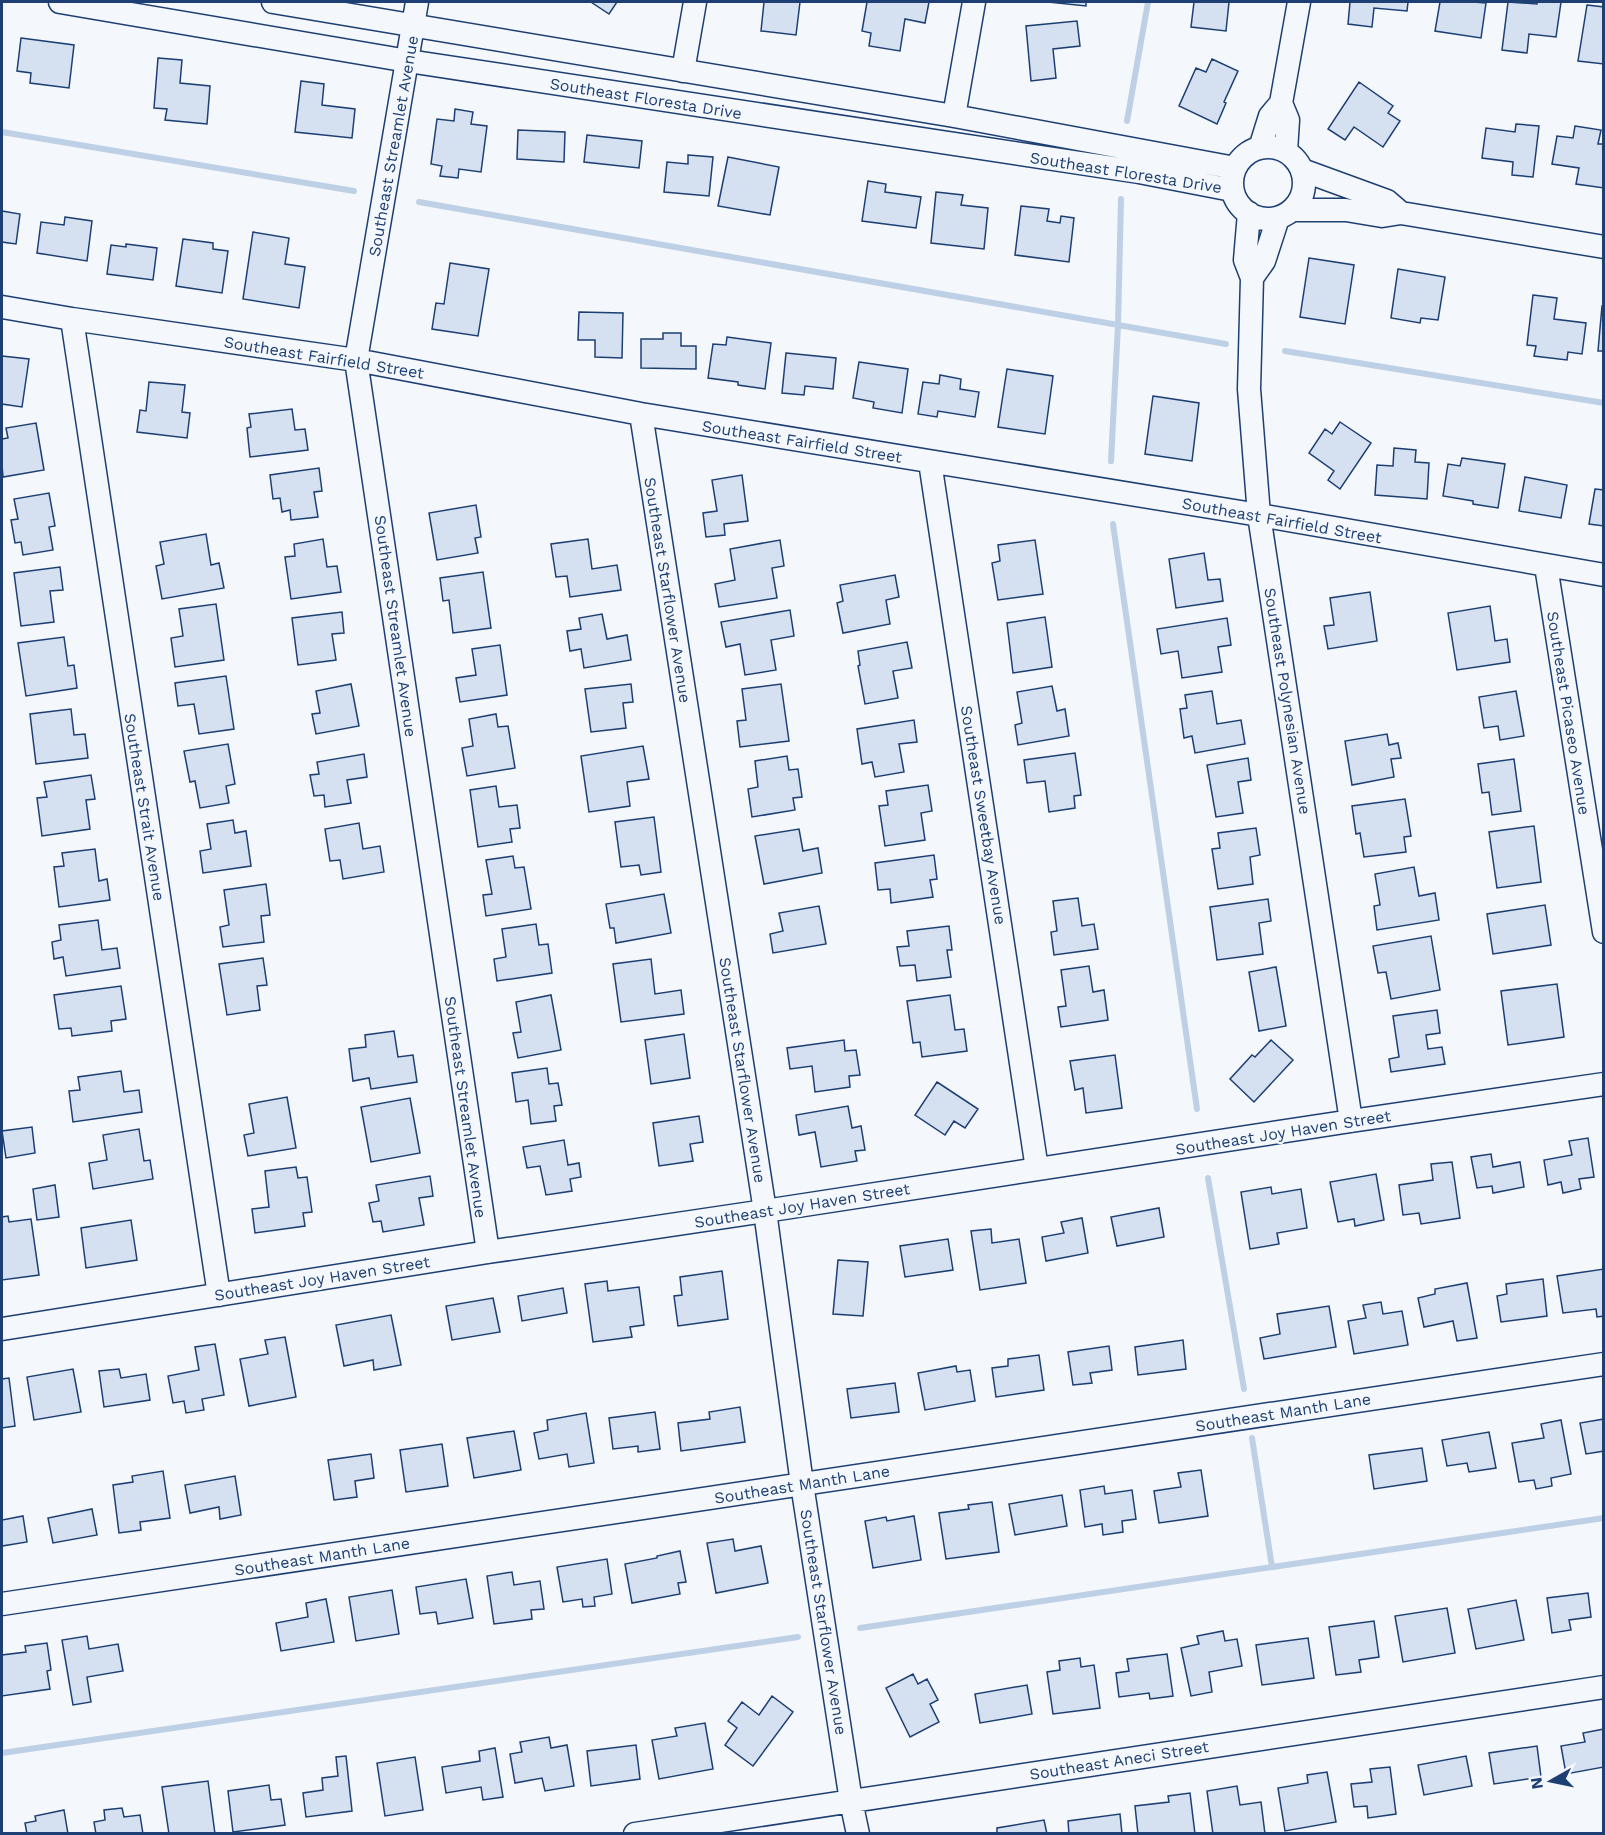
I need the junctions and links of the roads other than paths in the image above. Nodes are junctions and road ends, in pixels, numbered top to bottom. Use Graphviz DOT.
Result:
graph roads {
  1 [pos="60,2"];
  2 [pos="273,2"];
  3 [pos="417,2"];
  4 [pos="695,2"];
  5 [pos="974,2"];
  6 [pos="1299,2"];
  7 [pos="413,26"];
  8 [pos="408,61"];
  9 [pos="683,71"];
  10 [pos="1281,103"];
  11 [pos="954,116"];
  12 [pos="1260,148"];
  13 [pos="1286,151"];
  14 [pos="1302,170"];
  15 [pos="1234,179"];
  16 [pos="1249,213"];
  17 [pos="1401,213"];
  18 [pos="1285,214"];
  19 [pos="1604,247"];
  20 [pos="1252,278"];
  21 [pos="2,307"];
  22 [pos="72,319"];
  23 [pos="356,360"];
  24 [pos="640,414"];
  25 [pos="930,462"];
  26 [pos="1259,515"];
  27 [pos="1546,566"];
  28 [pos="1604,575"];
  29 [pos="1604,932"];
  30 [pos="1604,1084"];
  31 [pos="1351,1121"];
  32 [pos="1037,1169"];
  33 [pos="765,1211"];
  34 [pos="488,1252"];
  35 [pos="219,1295"];
  36 [pos="2,1329"];
  37 [pos="1604,1364"];
  38 [pos="802,1484"];
  39 [pos="2,1604"];
  40 [pos="1604,1687"];
  41 [pos="851,1801"];
  42 [pos="635,1833"];
  43 [pos="858,1833"];
  1 -- 8 [label="street, Southeast Floresta Drive"];
  2 -- 7 [label="street, Southeast Floresta Drive"];
  3 -- 7 [label="street, Southeast Streamlet Avenue"];
  4 -- 9 [label="street"];
  5 -- 11 [label="street"];
  6 -- 10 [label="street"];
  7 -- 8 [label="street, Southeast Streamlet Avenue"];
  7 -- 9 [label="street, Southeast Floresta Drive"];
  8 -- 15 [label="street, Southeast Floresta Drive"];
  8 -- 23 [label="street, Southeast Streamlet Avenue"];
  9 -- 11 [label="street, Southeast Floresta Drive"];
  10 -- 12 [label="street"];
  10 -- 13 [label="street"];
  11 -- 15 [label="street, Southeast Floresta Drive"];
  12 -- 13 [label="street"];
  12 -- 15 [label="street"];
  13 -- 14 [label="street"];
  14 -- 17 [label="street"];
  14 -- 18 [label="street"];
  15 -- 16 [label="street"];
  16 -- 18 [label="street"];
  16 -- 20 [label="street, Southeast Polynesian Avenue"];
  17 -- 18 [label="street"];
  17 -- 19 [label="street"];
  18 -- 20 [label="street, Southeast Polynesian Avenue"];
  20 -- 26 [label="street, Southeast Polynesian Avenue"];
  21 -- 22 [label="street, Southeast Fairfield Street"];
  22 -- 23 [label="street, Southeast Fairfield Street"];
  22 -- 35 [label="street, Southeast Strait Avenue"];
  23 -- 24 [label="street, Southeast Fairfield Street"];
  23 -- 34 [label="street, Southeast Streamlet Avenue"];
  24 -- 25 [label="street, Southeast Fairfield Street"];
  24 -- 33 [label="street, Southeast Starflower Avenue"];
  25 -- 26 [label="street, Southeast Fairfield Street"];
  25 -- 32 [label="street, Southeast Sweetbay Avenue"];
  26 -- 27 [label="street, Southeast Fairfield Street"];
  26 -- 31 [label="street, Southeast Polynesian Avenue"];
  27 -- 28 [label="street, Southeast Fairfield Street"];
  27 -- 29 [label="street, Southeast Picaseo Avenue"];
  30 -- 31 [label="street, Southeast Joy Haven Street"];
  31 -- 32 [label="street, Southeast Joy Haven Street"];
  32 -- 33 [label="street, Southeast Joy Haven Street"];
  33 -- 34 [label="street, Southeast Joy Haven Street"];
  33 -- 38 [label="street, Southeast Starflower Avenue"];
  34 -- 35 [label="street, Southeast Joy Haven Street"];
  35 -- 36 [label="street, Southeast Joy Haven Street"];
  37 -- 38 [label="street, Southeast Manth Lane"];
  38 -- 39 [label="street, Southeast Manth Lane"];
  38 -- 41 [label="street, Southeast Starflower Avenue"];
  40 -- 41 [label="street, Southeast Aneci Street"];
  41 -- 42 [label="street, Southeast Aneci Street"];
  41 -- 43 [label="street, Southeast Starflower Avenue"];
}
